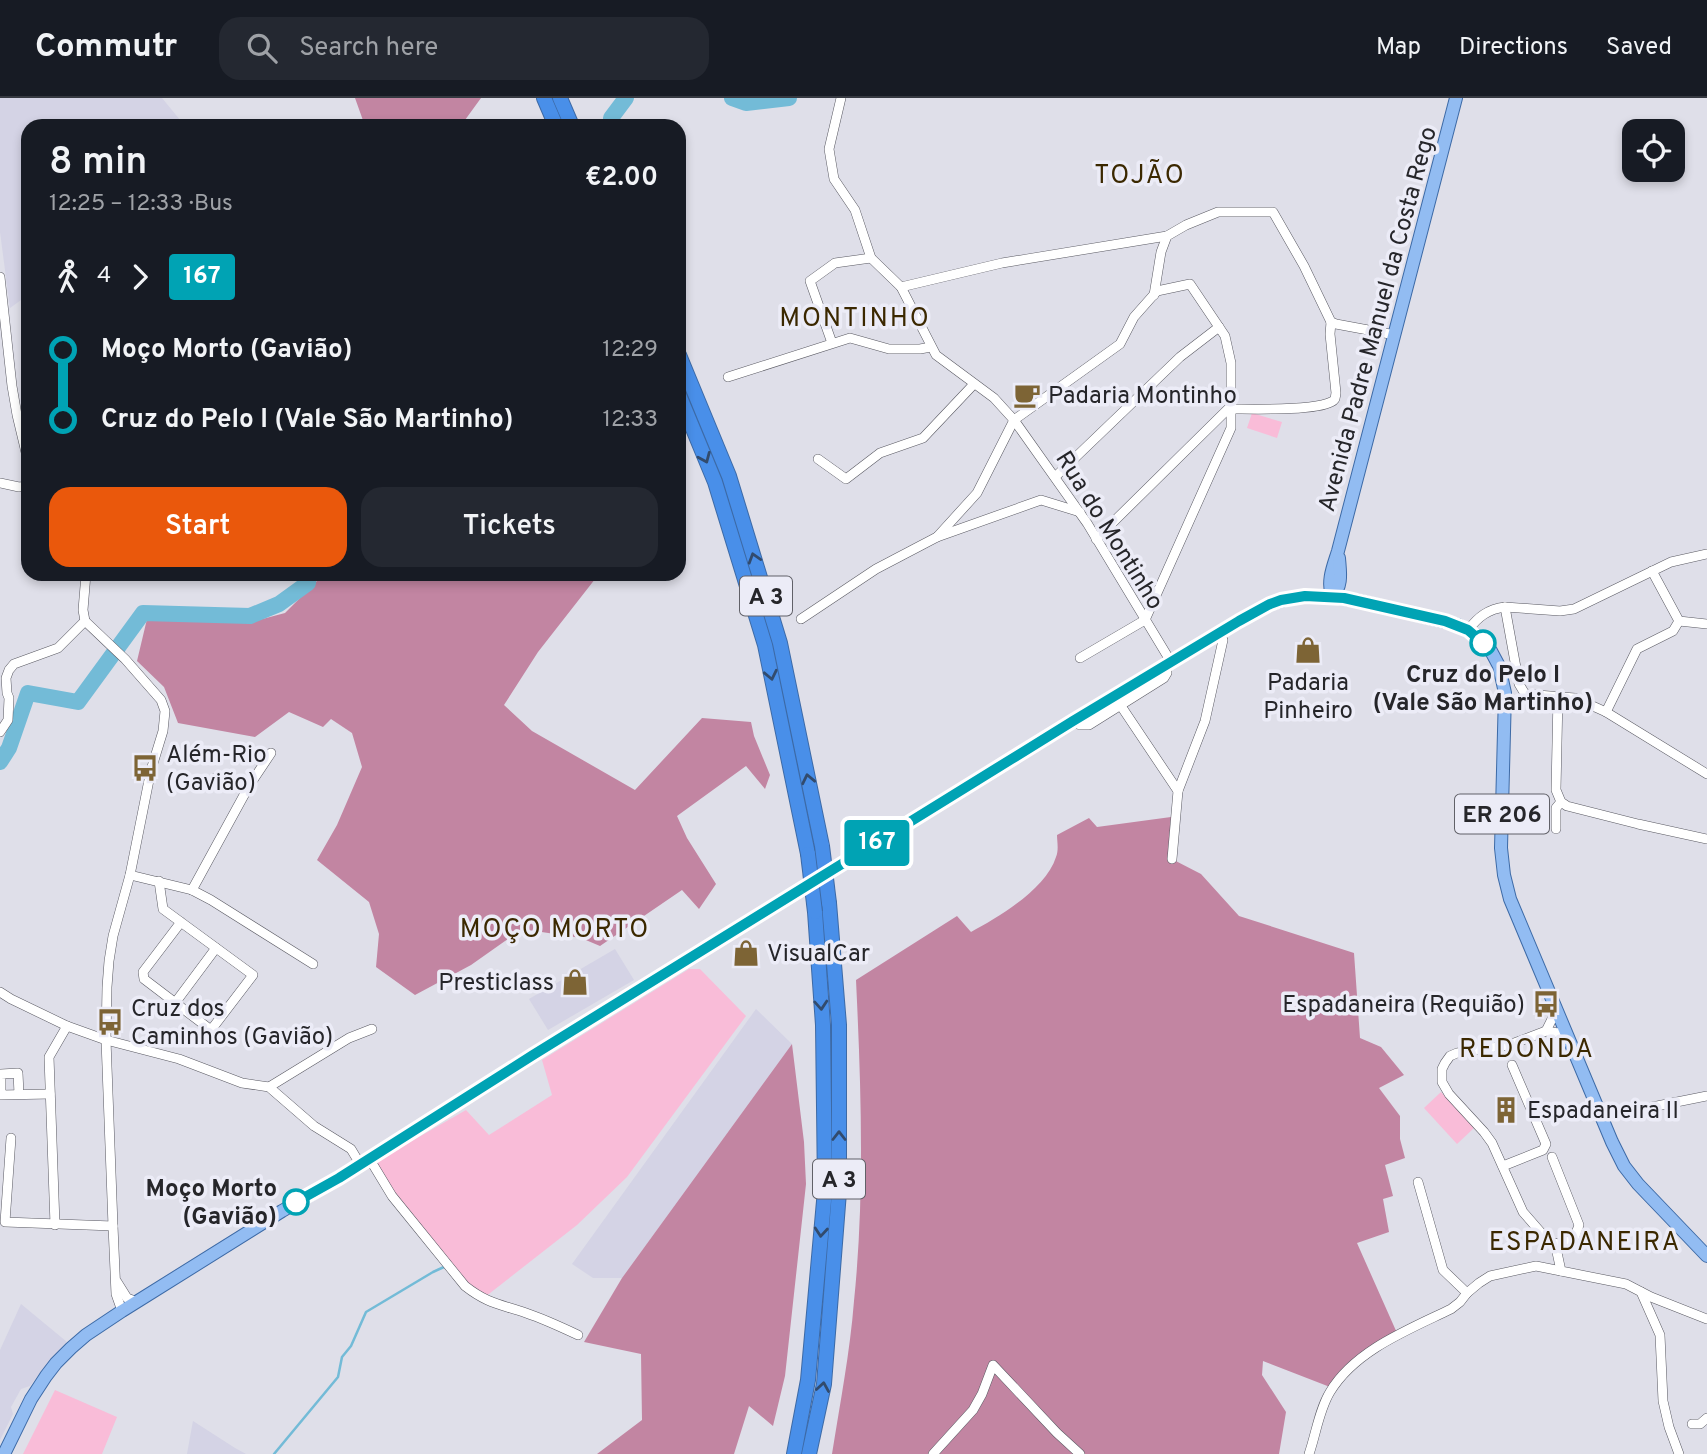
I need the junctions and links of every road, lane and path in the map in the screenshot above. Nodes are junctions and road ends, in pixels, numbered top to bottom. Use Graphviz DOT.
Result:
graph roads {
  1 [pos="544,98"];
  2 [pos="560,98"];
  3 [pos="1456,98"];
  4 [pos="840,101"];
  5 [pos="553,119"];
  6 [pos="569,119"];
  7 [pos="1167,236"];
  8 [pos="870,258"];
  9 [pos="0,277"];
  10 [pos="901,288"];
  11 [pos="1154,295"];
  12 [pos="1331,322"];
  13 [pos="1219,327"];
  14 [pos="1395,335"];
  15 [pos="832,343"];
  16 [pos="931,346"];
  17 [pos="686,372"];
  18 [pos="729,377"];
  19 [pos="975,384"];
  20 [pos="1231,408"];
  21 [pos="686,412"];
  22 [pos="1014,420"];
  23 [pos="21,432"];
  24 [pos="818,459"];
  25 [pos="1055,477"];
  26 [pos="0,483"];
  27 [pos="21,488"];
  28 [pos="1080,512"];
  29 [pos="937,537"];
  30 [pos="1096,539"];
  31 [pos="1707,542"];
  32 [pos="1704,555"];
  33 [pos="1651,570"];
  34 [pos="1335,574"];
  35 [pos="85,581"];
  36 [pos="1332,597"];
  37 [pos="1292,598"];
  38 [pos="1360,601"];
  39 [pos="1505,607"];
  40 [pos="801,619"];
  41 [pos="1144,620"];
  42 [pos="85,621"];
  43 [pos="1679,621"];
  44 [pos="1707,624"];
  45 [pos="1468,630"];
  46 [pos="1218,633"];
  47 [pos="1080,658"];
  48 [pos="1169,664"];
  49 [pos="1558,696"];
  50 [pos="1121,706"];
  51 [pos="1606,712"];
  52 [pos="1073,721"];
  53 [pos="0,732"];
  54 [pos="271,753"];
  55 [pos="1707,774"];
  56 [pos="215,778"];
  57 [pos="248,786"];
  58 [pos="1178,791"];
  59 [pos="1561,802"];
  60 [pos="1556,829"];
  61 [pos="1707,839"];
  62 [pos="1172,859"];
  63 [pos="130,875"];
  64 [pos="159,881"];
  65 [pos="192,890"];
  66 [pos="181,922"];
  67 [pos="216,948"];
  68 [pos="313,964"];
  69 [pos="0,992"];
  70 [pos="175,1003"];
  71 [pos="1563,1024"];
  72 [pos="67,1026"];
  73 [pos="372,1029"];
  74 [pos="1546,1031"];
  75 [pos="106,1040"];
  76 [pos="1512,1065"];
  77 [pos="269,1087"];
  78 [pos="19,1094"];
  79 [pos="50,1094"];
  80 [pos="1707,1096"];
  81 [pos="1602,1117"];
  82 [pos="11,1139"];
  83 [pos="1552,1157"];
  84 [pos="365,1161"];
  85 [pos="1503,1166"];
  86 [pos="1418,1182"];
  87 [pos="55,1225"];
  88 [pos="113,1226"];
  89 [pos="1555,1244"];
  90 [pos="1707,1256"];
  91 [pos="1561,1271"];
  92 [pos="116,1281"];
  93 [pos="1642,1292"];
  94 [pos="1467,1293"];
  95 [pos="137,1302"];
  96 [pos="122,1311"];
  97 [pos="1707,1319"];
  98 [pos="578,1335"];
  99 [pos="1707,1418"];
  100 [pos="1692,1424"];
  101 [pos="4,1454"];
  102 [pos="793,1454"];
  103 [pos="810,1454"];
  104 [pos="933,1454"];
  105 [pos="1080,1454"];
  106 [pos="1309,1454"];
  107 [pos="1679,1454"];
  1 -- 5 [label="highway"];
  2 -- 6 [label="highway"];
  3 -- 14 [label="main road, Avenida Padre Manuel da Costa Rego"];
  4 -- 8 [label="street"];
  7 -- 10 [label="street"];
  7 -- 11 [label="street"];
  7 -- 12 [label="street"];
  8 -- 10 [label="street, Rua do Montinho"];
  8 -- 15 [label="street"];
  9 -- 23 [label="street"];
  10 -- 16 [label="street, Rua do Montinho"];
  11 -- 13 [label="street"];
  11 -- 22 [label="street"];
  12 -- 14 [label="street"];
  12 -- 20 [label="street"];
  13 -- 20 [label="street"];
  13 -- 25 [label="street"];
  14 -- 34 [label="main road, Avenida Padre Manuel da Costa Rego"];
  15 -- 16 [label="street"];
  15 -- 18 [label="street"];
  16 -- 19 [label="street, Rua do Montinho"];
  103 -- 17 [label="highway, A 3, one-way, bridge"];
  19 -- 22 [label="street, Rua do Montinho"];
  19 -- 24 [label="street"];
  20 -- 30 [label="street"];
  20 -- 41 [label="street"];
  21 -- 102 [label="highway, A 3, one-way, bridge"];
  22 -- 25 [label="street, Rua do Montinho"];
  22 -- 29 [label="street"];
  25 -- 28 [label="street, Rua do Montinho"];
  26 -- 27 [label="street"];
  28 -- 29 [label="street"];
  28 -- 30 [label="street, Rua do Montinho"];
  29 -- 40 [label="street"];
  30 -- 41 [label="street, Rua do Montinho"];
  31 -- 32 [label="street"];
  32 -- 33 [label="street"];
  33 -- 39 [label="street"];
  33 -- 43 [label="street"];
  34 -- 36 [label="main road, Avenida Padre Manuel da Costa Rego"];
  34 -- 37 [label="main road"];
  34 -- 38 [label="main road"];
  35 -- 42 [label="street"];
  36 -- 37 [label="main road, ER 206"];
  36 -- 38 [label="main road, ER 206"];
  37 -- 46 [label="main road, ER 206"];
  38 -- 45 [label="main road, ER 206"];
  39 -- 45 [label="street"];
  39 -- 49 [label="street"];
  41 -- 47 [label="street"];
  41 -- 48 [label="street, Rua do Montinho"];
  42 -- 53 [label="street"];
  42 -- 63 [label="street"];
  43 -- 44 [label="street"];
  43 -- 51 [label="street"];
  45 -- 71 [label="main road, ER 206"];
  46 -- 48 [label="main road, ER 206"];
  46 -- 58 [label="street"];
  48 -- 50 [label="street"];
  48 -- 52 [label="main road, ER 206"];
  49 -- 51 [label="street"];
  49 -- 59 [label="street"];
  50 -- 52 [label="street"];
  50 -- 58 [label="street"];
  51 -- 55 [label="street"];
  52 -- 84 [label="main road, ER 206"];
  54 -- 57 [label="street"];
  56 -- 57 [label="street"];
  57 -- 65 [label="street"];
  58 -- 62 [label="street"];
  59 -- 60 [label="street"];
  59 -- 61 [label="street"];
  63 -- 64 [label="street"];
  63 -- 75 [label="street"];
  64 -- 65 [label="street"];
  64 -- 66 [label="street"];
  65 -- 68 [label="street"];
  66 -- 67 [label="street"];
  66 -- 70 [label="street"];
  67 -- 70 [label="street"];
  67 -- 70 [label="street"];
  69 -- 72 [label="street"];
  71 -- 74 [label="street"];
  71 -- 74 [label="street"];
  71 -- 81 [label="main road, ER 206"];
  72 -- 75 [label="street"];
  72 -- 79 [label="street"];
  73 -- 77 [label="street"];
  74 -- 85 [label="street"];
  75 -- 77 [label="street"];
  75 -- 88 [label="street"];
  76 -- 85 [label="street"];
  77 -- 84 [label="street"];
  78 -- 79 [label="street"];
  79 -- 87 [label="street"];
  80 -- 81 [label="street"];
  81 -- 90 [label="main road, ER 206"];
  82 -- 87 [label="street"];
  83 -- 89 [label="street"];
  84 -- 95 [label="main road, ER 206"];
  84 -- 98 [label="street"];
  85 -- 89 [label="street"];
  86 -- 94 [label="street"];
  87 -- 88 [label="street"];
  88 -- 92 [label="street"];
  89 -- 91 [label="street"];
  91 -- 93 [label="street"];
  91 -- 94 [label="street"];
  92 -- 95 [label="street"];
  92 -- 96 [label="street"];
  93 -- 97 [label="street"];
  93 -- 107 [label="street"];
  94 -- 106 [label="street"];
  95 -- 96 [label="main road, ER 206"];
  96 -- 101 [label="main road, ER 206"];
  99 -- 100 [label="street"];
  104 -- 105 [label="street"];
}
